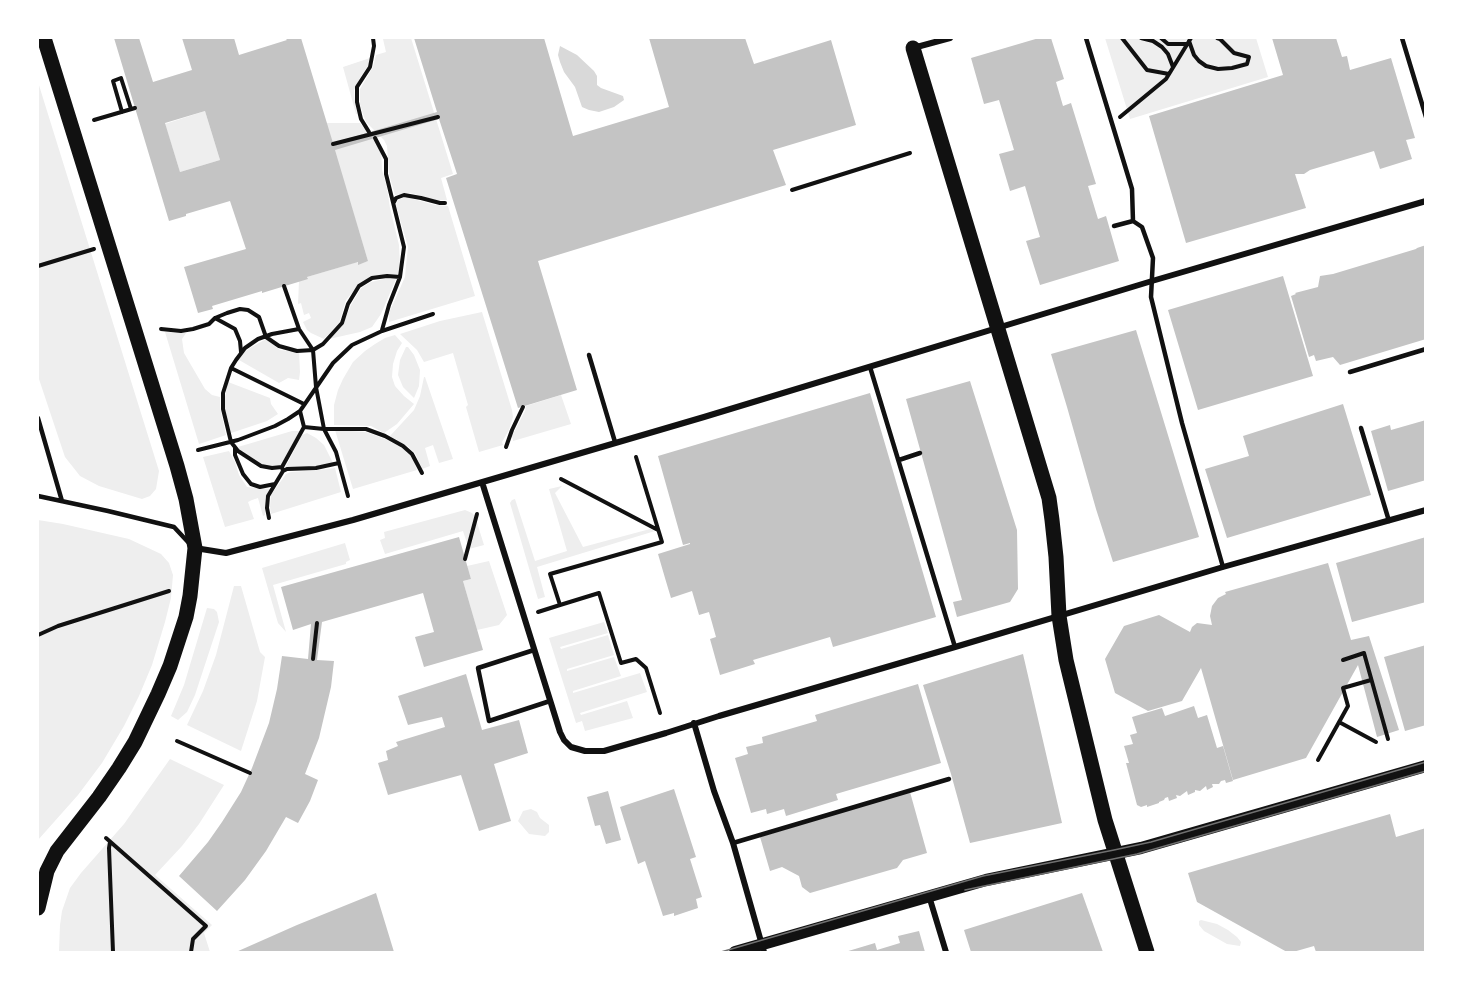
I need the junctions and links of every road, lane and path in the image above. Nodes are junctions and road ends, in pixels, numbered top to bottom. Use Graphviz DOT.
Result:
graph roads {
  1 [pos="44,38"];
  2 [pos="373,38"];
  3 [pos="950,38"];
  4 [pos="1086,38"];
  5 [pos="1122,38"];
  6 [pos="1141,38"];
  7 [pos="1161,38"];
  8 [pos="1217,38"];
  9 [pos="1402,38"];
  10 [pos="1189,41"];
  11 [pos="911,43"];
  12 [pos="1173,68"];
  13 [pos="1169,74"];
  14 [pos="122,112"];
  15 [pos="438,117"];
  16 [pos="1425,117"];
  17 [pos="94,120"];
  18 [pos="1112,123"];
  19 [pos="369,132"];
  20 [pos="375,138"];
  21 [pos="333,144"];
  22 [pos="910,153"];
  23 [pos="792,190"];
  24 [pos="1425,201"];
  25 [pos="393,203"];
  26 [pos="445,203"];
  27 [pos="1133,221"];
  28 [pos="1114,226"];
  29 [pos="108,244"];
  30 [pos="38,266"];
  31 [pos="400,277"];
  32 [pos="1152,281"];
  33 [pos="284,286"];
  34 [pos="433,314"];
  35 [pos="215,318"];
  36 [pos="996,328"];
  37 [pos="161,329"];
  38 [pos="299,329"];
  39 [pos="382,331"];
  40 [pos="266,337"];
  41 [pos="1425,349"];
  42 [pos="313,350"];
  43 [pos="241,352"];
  44 [pos="589,356"];
  45 [pos="870,367"];
  46 [pos="231,368"];
  47 [pos="1350,372"];
  48 [pos="316,387"];
  49 [pos="304,404"];
  50 [pos="523,407"];
  51 [pos="300,411"];
  52 [pos="38,418"];
  53 [pos="304,427"];
  54 [pos="1360,428"];
  55 [pos="324,429"];
  56 [pos="231,442"];
  57 [pos="615,442"];
  58 [pos="235,447"];
  59 [pos="506,447"];
  60 [pos="198,450"];
  61 [pos="920,453"];
  62 [pos="636,457"];
  63 [pos="899,460"];
  64 [pos="339,463"];
  65 [pos="283,469"];
  66 [pos="422,473"];
  67 [pos="561,479"];
  68 [pos="482,482"];
  69 [pos="275,484"];
  70 [pos="38,496"];
  71 [pos="348,496"];
  72 [pos="62,501"];
  73 [pos="1425,510"];
  74 [pos="477,514"];
  75 [pos="269,518"];
  76 [pos="1389,521"];
  77 [pos="658,530"];
  78 [pos="195,548"];
  79 [pos="465,559"];
  80 [pos="1223,567"];
  81 [pos="169,591"];
  82 [pos="560,605"];
  83 [pos="538,612"];
  84 [pos="1059,615"];
  85 [pos="317,623"];
  86 [pos="38,635"];
  87 [pos="955,647"];
  88 [pos="534,650"];
  89 [pos="313,659"];
  90 [pos="1343,660"];
  91 [pos="1371,680"];
  92 [pos="550,701"];
  93 [pos="660,713"];
  94 [pos="1339,722"];
  95 [pos="694,723"];
  96 [pos="1388,739"];
  97 [pos="177,741"];
  98 [pos="1376,742"];
  99 [pos="1318,760"];
  100 [pos="1425,766"];
  101 [pos="250,773"];
  102 [pos="949,779"];
  103 [pos="106,838"];
  104 [pos="110,842"];
  105 [pos="733,843"];
  106 [pos="57,851"];
  107 [pos="1116,854"];
  108 [pos="38,860"];
  109 [pos="929,896"];
  110 [pos="38,908"];
  111 [pos="763,949"];
  112 [pos="113,952"];
  113 [pos="191,952"];
  114 [pos="735,952"];
  115 [pos="946,952"];
  116 [pos="1147,952"];
  1 -- 29 [label="main road"];
  2 -- 19 [label="path"];
  3 -- 11 [label="street"];
  4 -- 18 [label="lane"];
  5 -- 13 [label="path"];
  6 -- 12 [label="path"];
  7 -- 10 [label="path"];
  8 -- 10 [label="path"];
  9 -- 16 [label="lane"];
  10 -- 12 [label="path"];
  11 -- 36 [label="main road"];
  12 -- 13 [label="path"];
  13 -- 18 [label="path"];
  14 -- 14 [label="path"];
  14 -- 17 [label="path"];
  15 -- 21 [label="path"];
  18 -- 27 [label="lane"];
  20 -- 25 [label="path"];
  22 -- 23 [label="path"];
  24 -- 32 [label="street"];
  25 -- 26 [label="path"];
  25 -- 31 [label="path"];
  27 -- 28 [label="lane"];
  27 -- 32 [label="lane"];
  29 -- 30 [label="path"];
  29 -- 78 [label="main road"];
  31 -- 39 [label="path"];
  31 -- 42 [label="path"];
  32 -- 36 [label="street"];
  32 -- 80 [label="lane"];
  33 -- 38 [label="path"];
  34 -- 39 [label="path"];
  35 -- 37 [label="path"];
  35 -- 40 [label="path"];
  35 -- 43 [label="path"];
  36 -- 45 [label="street"];
  36 -- 84 [label="main road"];
  38 -- 40 [label="path"];
  38 -- 42 [label="path"];
  39 -- 48 [label="path"];
  40 -- 42 [label="path"];
  40 -- 43 [label="path"];
  41 -- 47 [label="lane"];
  42 -- 48 [label="path"];
  43 -- 46 [label="path"];
  44 -- 57 [label="lane"];
  45 -- 57 [label="street"];
  45 -- 63 [label="lane"];
  46 -- 49 [label="path"];
  46 -- 56 [label="path"];
  48 -- 49 [label="path"];
  48 -- 55 [label="path"];
  49 -- 51 [label="path"];
  50 -- 59 [label="path"];
  51 -- 53 [label="path"];
  51 -- 56 [label="path"];
  52 -- 72 [label="lane"];
  53 -- 55 [label="path"];
  53 -- 65 [label="path"];
  54 -- 76 [label="lane"];
  55 -- 64 [label="path"];
  55 -- 66 [label="path"];
  56 -- 58 [label="path"];
  56 -- 60 [label="path"];
  57 -- 68 [label="street"];
  58 -- 65 [label="path"];
  58 -- 69 [label="path"];
  61 -- 63 [label="lane"];
  62 -- 77 [label="path"];
  63 -- 87 [label="lane"];
  64 -- 65 [label="path"];
  64 -- 71 [label="path"];
  65 -- 69 [label="path"];
  67 -- 77 [label="path"];
  68 -- 78 [label="street"];
  68 -- 88 [label="street"];
  69 -- 75 [label="path"];
  70 -- 72 [label="lane"];
  72 -- 78 [label="lane"];
  73 -- 76 [label="street"];
  74 -- 79 [label="path"];
  76 -- 80 [label="street"];
  77 -- 82 [label="path"];
  78 -- 106 [label="main road"];
  80 -- 84 [label="street"];
  81 -- 86 [label="path"];
  82 -- 83 [label="path"];
  82 -- 93 [label="path"];
  84 -- 87 [label="street"];
  84 -- 107 [label="main road"];
  85 -- 89 [label="path"];
  87 -- 95 [label="street"];
  88 -- 92 [label="street"];
  88 -- 92 [label="lane"];
  90 -- 91 [label="path"];
  91 -- 94 [label="path"];
  91 -- 96 [label="path"];
  92 -- 95 [label="street"];
  94 -- 98 [label="path"];
  94 -- 99 [label="path"];
  95 -- 105 [label="street"];
  97 -- 101 [label="path"];
  100 -- 107 [label="main road"];
  102 -- 105 [label="lane"];
  103 -- 104 [label="path"];
  104 -- 112 [label="path"];
  104 -- 113 [label="path"];
  105 -- 111 [label="street"];
  106 -- 108 [label="main road"];
  106 -- 110 [label="main road"];
  107 -- 109 [label="main road"];
  107 -- 116 [label="main road"];
  109 -- 111 [label="main road"];
  109 -- 115 [label="street"];
  111 -- 114 [label="main road"];
}
